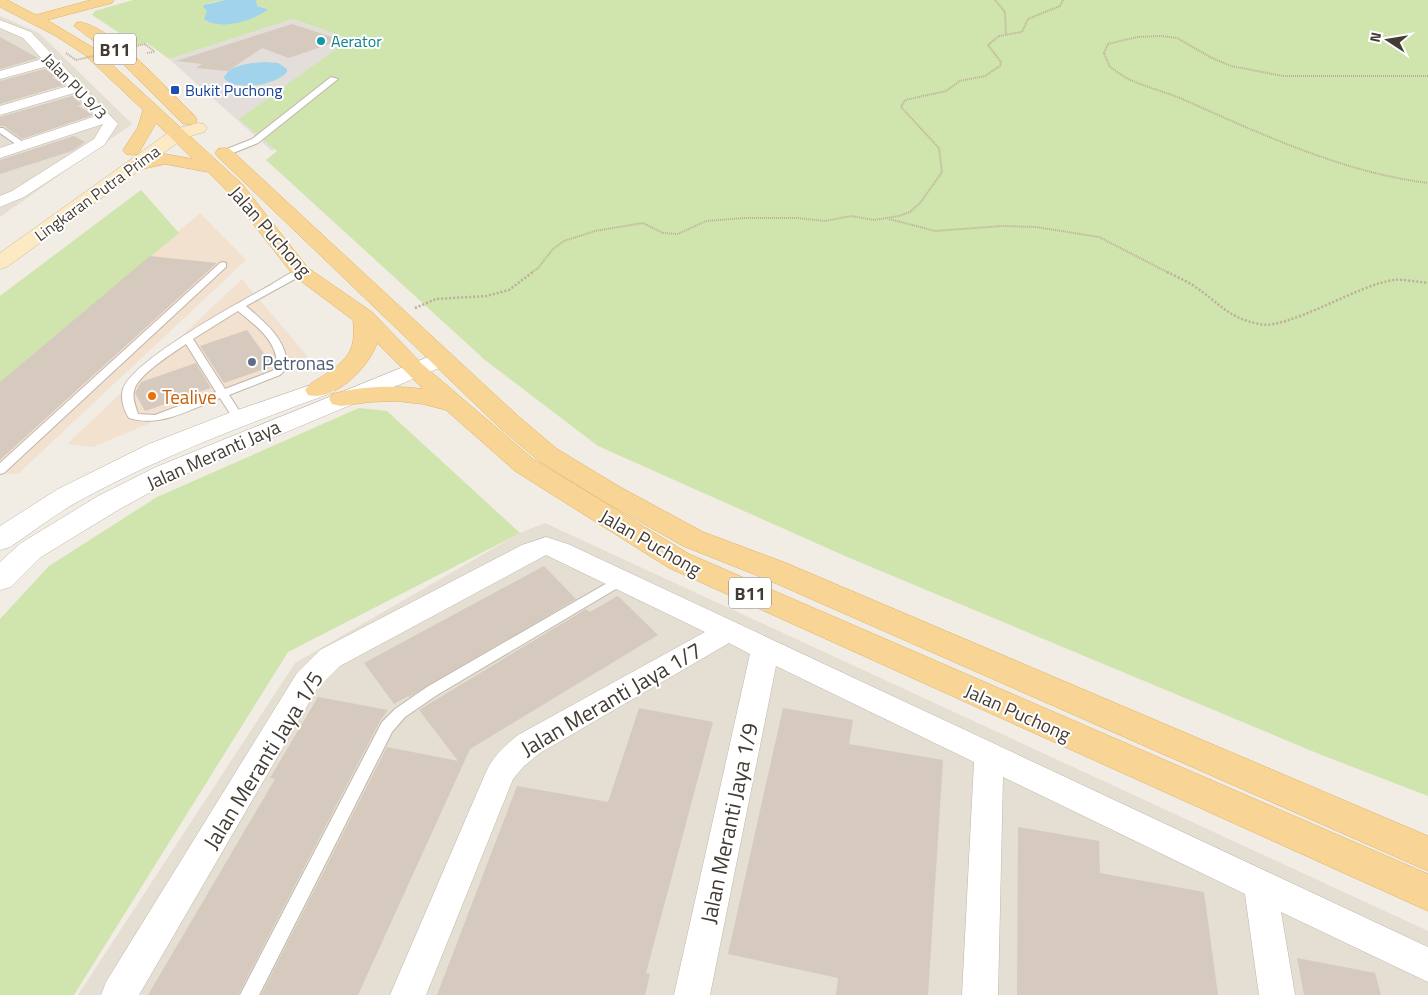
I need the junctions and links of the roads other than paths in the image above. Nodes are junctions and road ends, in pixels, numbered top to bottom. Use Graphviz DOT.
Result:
graph roads {
  1 [pos="87,0"];
  2 [pos="105,0"];
  3 [pos="0,2"];
  4 [pos="39,10"];
  5 [pos="0,24"];
  6 [pos="84,27"];
  7 [pos="27,35"];
  8 [pos="9,39"];
  9 [pos="50,61"];
  10 [pos="0,75"];
  11 [pos="334,78"];
  12 [pos="76,88"];
  13 [pos="151,110"];
  14 [pos="0,111"];
  15 [pos="105,118"];
  16 [pos="183,127"];
  17 [pos="0,130"];
  18 [pos="23,145"];
  19 [pos="0,153"];
  20 [pos="133,158"];
  21 [pos="219,161"];
  22 [pos="0,202"];
  23 [pos="0,244"];
  24 [pos="0,264"];
  25 [pos="223,265"];
  26 [pos="302,272"];
  27 [pos="239,306"];
  28 [pos="364,317"];
  29 [pos="187,338"];
  30 [pos="422,358"];
  31 [pos="317,390"];
  32 [pos="222,393"];
  33 [pos="341,399"];
  34 [pos="460,407"];
  35 [pos="238,418"];
  36 [pos="0,470"];
  37 [pos="0,540"];
  38 [pos="0,579"];
  39 [pos="621,580"];
  40 [pos="727,632"];
  41 [pos="766,650"];
  42 [pos="989,756"];
  43 [pos="1428,854"];
  44 [pos="1260,885"];
  45 [pos="1428,893"];
  46 [pos="1428,964"];
  47 [pos="119,995"];
  48 [pos="249,995"];
  49 [pos="408,995"];
  50 [pos="692,995"];
  51 [pos="980,995"];
  52 [pos="1277,995"];
  1 -- 4 [label="main road"];
  2 -- 4 [label="main road"];
  2 -- 6 [label="main road"];
  3 -- 4 [label="main road, Jalan Puchong / B11"];
  4 -- 6 [label="main road, Jalan Puchong / B11"];
  4 -- 13 [label="main road, Jalan Puchong / B11"];
  5 -- 7 [label="street, Jalan PU 9/3"];
  6 -- 16 [label="main road, Jalan Puchong / B11"];
  7 -- 8 [label="street"];
  7 -- 9 [label="street, Jalan PU 9/3"];
  9 -- 10 [label="street"];
  9 -- 12 [label="street, Jalan PU 9/3"];
  11 -- 21 [label="lane"];
  12 -- 14 [label="street"];
  12 -- 15 [label="street, Jalan PU 9/3"];
  13 -- 16 [label="main road, Jalan Puchong / B11"];
  13 -- 20 [label="main road"];
  15 -- 18 [label="street"];
  15 -- 22 [label="street, Jalan PU 9/3"];
  16 -- 20 [label="main road, Lingkaran Putra Prima"];
  16 -- 21 [label="main road, Jalan Puchong / B11"];
  17 -- 18 [label="lane"];
  18 -- 19 [label="street"];
  20 -- 21 [label="main road"];
  20 -- 23 [label="main road, Lingkaran Putra Prima"];
  20 -- 24 [label="main road, Lingkaran Putra Prima"];
  21 -- 26 [label="main road, Jalan Puchong / B11"];
  21 -- 30 [label="main road, Jalan Puchong / B11"];
  25 -- 36 [label="lane"];
  26 -- 27 [label="lane"];
  26 -- 28 [label="main road, Jalan Puchong / B11"];
  27 -- 29 [label="lane"];
  27 -- 32 [label="lane"];
  28 -- 30 [label="main road, Jalan Puchong / B11"];
  28 -- 31 [label="main road"];
  29 -- 32 [label="lane"];
  29 -- 32 [label="lane"];
  30 -- 31 [label="street, Jalan Meranti Jaya"];
  30 -- 33 [label="street, Jalan Meranti Jaya"];
  30 -- 34 [label="main road, Jalan Puchong / B11"];
  30 -- 43 [label="main road, Jalan Puchong / B11"];
  31 -- 35 [label="street, Jalan Meranti Jaya"];
  32 -- 35 [label="lane"];
  33 -- 34 [label="main road"];
  33 -- 38 [label="street, Jalan Meranti Jaya"];
  34 -- 45 [label="main road, Jalan Puchong / B11"];
  35 -- 37 [label="street, Jalan Meranti Jaya"];
  39 -- 40 [label="street"];
  39 -- 47 [label="street, Jalan Meranti Jaya 1/5"];
  39 -- 48 [label="lane"];
  40 -- 41 [label="street"];
  40 -- 49 [label="street, Jalan Meranti Jaya 1/7"];
  41 -- 42 [label="street"];
  41 -- 50 [label="street, Jalan Meranti Jaya 1/9"];
  42 -- 44 [label="street"];
  42 -- 51 [label="street"];
  44 -- 46 [label="street"];
  44 -- 52 [label="street"];
}
